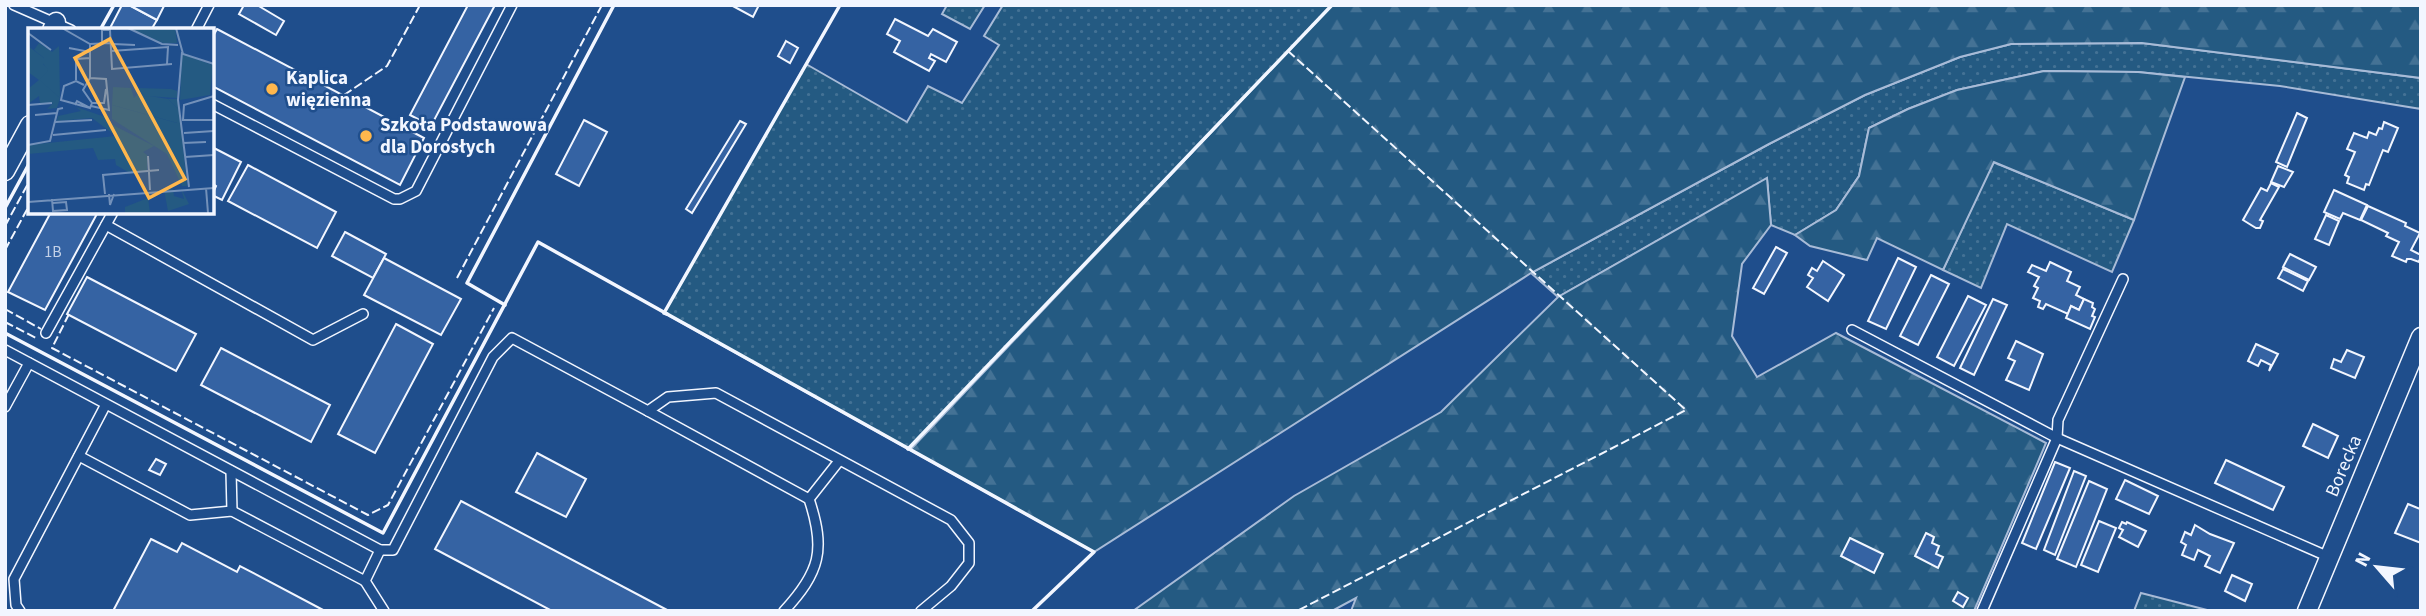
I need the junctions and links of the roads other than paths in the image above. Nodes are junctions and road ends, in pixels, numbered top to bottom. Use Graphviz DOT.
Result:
graph roads {
  1 [pos="14,5"];
  2 [pos="209,5"];
  3 [pos="512,5"];
  4 [pos="60,27"];
  5 [pos="197,28"];
  6 [pos="214,105"];
  7 [pos="28,128"];
  8 [pos="8,159"];
  9 [pos="112,214"];
  10 [pos="106,225"];
  11 [pos="2123,279"];
  12 [pos="363,314"];
  13 [pos="1852,330"];
  14 [pos="46,333"];
  15 [pos="2421,337"];
  16 [pos="5,350"];
  17 [pos="29,363"];
  18 [pos="106,406"];
  19 [pos="5,407"];
  20 [pos="648,411"];
  21 [pos="2057,438"];
  22 [pos="79,456"];
  23 [pos="839,461"];
  24 [pos="231,471"];
  25 [pos="809,499"];
  26 [pos="232,511"];
  27 [pos="380,550"];
  28 [pos="2329,556"];
  29 [pos="365,581"];
  30 [pos="20,611"];
  31 [pos="384,611"];
  32 [pos="783,611"];
  33 [pos="921,611"];
  34 [pos="1982,611"];
  35 [pos="2307,611"];
  1 -- 4 [label="lane"];
  2 -- 5 [label="lane"];
  3 -- 6 [label="lane"];
  7 -- 8 [label="street"];
  9 -- 10 [label="lane"];
  10 -- 12 [label="lane"];
  10 -- 14 [label="lane"];
  11 -- 21 [label="lane"];
  13 -- 21 [label="lane"];
  15 -- 28 [label="street, Borecka"];
  16 -- 17 [label="lane"];
  17 -- 18 [label="lane"];
  17 -- 19 [label="lane"];
  18 -- 22 [label="lane"];
  18 -- 24 [label="lane"];
  20 -- 23 [label="lane"];
  20 -- 25 [label="lane"];
  20 -- 27 [label="lane"];
  21 -- 28 [label="lane"];
  21 -- 34 [label="lane"];
  22 -- 26 [label="lane"];
  22 -- 30 [label="lane"];
  23 -- 25 [label="lane"];
  23 -- 33 [label="lane"];
  24 -- 26 [label="lane"];
  24 -- 27 [label="lane"];
  25 -- 32 [label="lane"];
  26 -- 29 [label="lane"];
  27 -- 29 [label="lane"];
  28 -- 35 [label="street, Borecka"];
  29 -- 31 [label="lane"];
}
